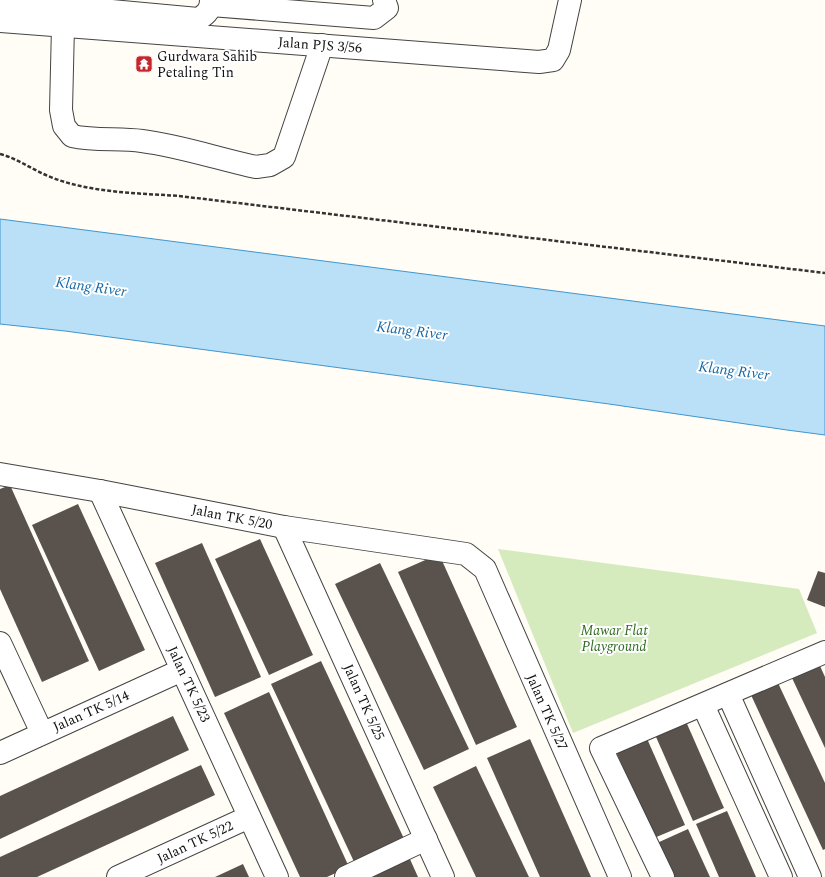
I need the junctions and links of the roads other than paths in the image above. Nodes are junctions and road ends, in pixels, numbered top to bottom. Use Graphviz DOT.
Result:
graph roads {
  1 [pos="384,0"];
  2 [pos="570,0"];
  3 [pos="211,2"];
  4 [pos="3,11"];
  5 [pos="63,26"];
  6 [pos="322,45"];
  7 [pos="0,474"];
  8 [pos="100,491"];
  9 [pos="284,527"];
  10 [pos="466,554"];
  11 [pos="0,643"];
  12 [pos="825,652"];
  13 [pos="182,670"];
  14 [pos="728,694"];
  15 [pos="703,705"];
  16 [pos="42,733"];
  17 [pos="0,752"];
  18 [pos="250,817"];
  19 [pos="426,839"];
  20 [pos="825,876"];
  21 [pos="118,877"];
  22 [pos="277,877"];
  23 [pos="346,877"];
  24 [pos="443,877"];
  25 [pos="620,877"];
  26 [pos="663,877"];
  27 [pos="782,877"];
  28 [pos="810,877"];
  29 [pos="822,877"];
  1 -- 3 [label="street"];
  2 -- 6 [label="street, Jalan PJS 3/56"];
  3 -- 4 [label="street"];
  4 -- 5 [label="street, Jalan PJS 3/56"];
  5 -- 6 [label="street, Jalan PJS 3/56"];
  5 -- 6 [label="street"];
  7 -- 8 [label="street, Jalan TK 5/20"];
  8 -- 9 [label="street, Jalan TK 5/20"];
  8 -- 13 [label="street, Jalan TK 5/23"];
  9 -- 10 [label="street, Jalan TK 5/20"];
  9 -- 19 [label="street, Jalan TK 5/25"];
  10 -- 25 [label="street, Jalan TK 5/27"];
  11 -- 16 [label="street"];
  12 -- 14 [label="street"];
  13 -- 16 [label="street, Jalan TK 5/14"];
  13 -- 18 [label="street, Jalan TK 5/23"];
  14 -- 15 [label="street"];
  14 -- 28 [label="street"];
  15 -- 26 [label="street"];
  15 -- 27 [label="street"];
  16 -- 17 [label="street, Jalan TK 5/14"];
  18 -- 21 [label="street, Jalan TK 5/22"];
  18 -- 22 [label="street, Jalan TK 5/23"];
  19 -- 23 [label="street"];
  19 -- 24 [label="street, Jalan TK 5/25"];
  20 -- 29 [label="street"];
}
